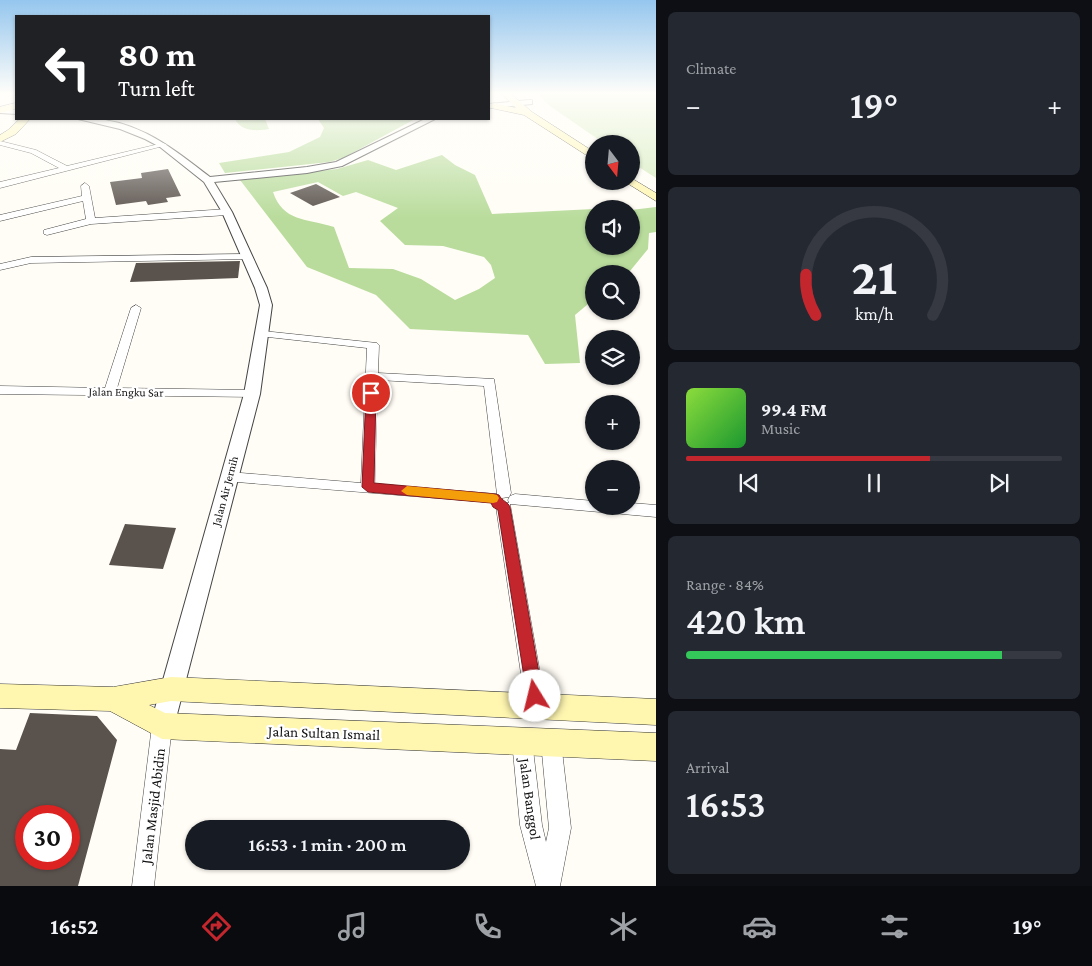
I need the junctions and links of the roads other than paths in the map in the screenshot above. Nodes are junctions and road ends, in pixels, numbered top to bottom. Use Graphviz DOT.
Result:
graph roads {
  1 [pos="141,135"];
  2 [pos="398,135"];
  3 [pos="562,135"];
  4 [pos="0,142"];
  5 [pos="12,145"];
  6 [pos="163,145"];
  7 [pos="585,150"];
  8 [pos="0,151"];
  9 [pos="64,168"];
  10 [pos="640,175"];
  11 [pos="208,180"];
  12 [pos="0,185"];
  13 [pos="656,185"];
  14 [pos="85,186"];
  15 [pos="640,186"];
  16 [pos="87,197"];
  17 [pos="656,198"];
  18 [pos="227,212"];
  19 [pos="0,218"];
  20 [pos="91,221"];
  21 [pos="48,232"];
  22 [pos="247,257"];
  23 [pos="0,267"];
  24 [pos="136,308"];
  25 [pos="263,334"];
  26 [pos="372,376"];
  27 [pos="0,390"];
  28 [pos="110,391"];
  29 [pos="252,394"];
  30 [pos="229,477"];
  31 [pos="368,487"];
  32 [pos="504,500"];
  33 [pos="656,511"];
  34 [pos="171,689"];
  35 [pos="0,696"];
  36 [pos="113,699"];
  37 [pos="536,707"];
  38 [pos="656,712"];
  39 [pos="162,726"];
  40 [pos="522,741"];
  41 [pos="551,742"];
  42 [pos="656,747"];
  43 [pos="143,886"];
  44 [pos="548,886"];
  1 -- 6 [label="street, Jalan Air Jernih"];
  2 -- 11 [label="street"];
  3 -- 7 [label="main road"];
  4 -- 5 [label="street"];
  5 -- 8 [label="street"];
  5 -- 9 [label="street"];
  6 -- 9 [label="street"];
  6 -- 11 [label="street, Jalan Air Jernih"];
  9 -- 12 [label="street"];
  10 -- 13 [label="main road"];
  11 -- 18 [label="street, Jalan Air Jernih"];
  14 -- 16 [label="street"];
  15 -- 17 [label="main road"];
  16 -- 19 [label="street"];
  16 -- 20 [label="street"];
  18 -- 20 [label="street"];
  18 -- 22 [label="street, Jalan Air Jernih"];
  20 -- 21 [label="street"];
  22 -- 23 [label="street"];
  22 -- 25 [label="street, Jalan Air Jernih"];
  24 -- 28 [label="street"];
  25 -- 26 [label="street"];
  25 -- 29 [label="street, Jalan Air Jernih"];
  26 -- 31 [label="street"];
  26 -- 32 [label="street"];
  27 -- 28 [label="street, Jalan Engku Sar"];
  28 -- 29 [label="street, Jalan Engku Sar"];
  29 -- 30 [label="street, Jalan Air Jernih"];
  30 -- 31 [label="street"];
  30 -- 34 [label="street, Jalan Air Jernih"];
  31 -- 32 [label="street"];
  32 -- 33 [label="street"];
  32 -- 37 [label="street"];
  34 -- 36 [label="main road"];
  34 -- 37 [label="main road"];
  34 -- 39 [label="street, Jalan Air Jernih"];
  35 -- 36 [label="main road, Jalan Sultan Ismail"];
  36 -- 39 [label="main road, Jalan Sultan Ismail"];
  37 -- 38 [label="main road"];
  39 -- 40 [label="main road, Jalan Sultan Ismail"];
  39 -- 43 [label="street, Jalan Masjid Abidin"];
  40 -- 41 [label="main road, Jalan Sultan Ismail"];
  40 -- 44 [label="street, Jalan Banggol"];
  41 -- 42 [label="main road, Jalan Sultan Ismail"];
  41 -- 44 [label="street, Jalan Banggol"];
}
